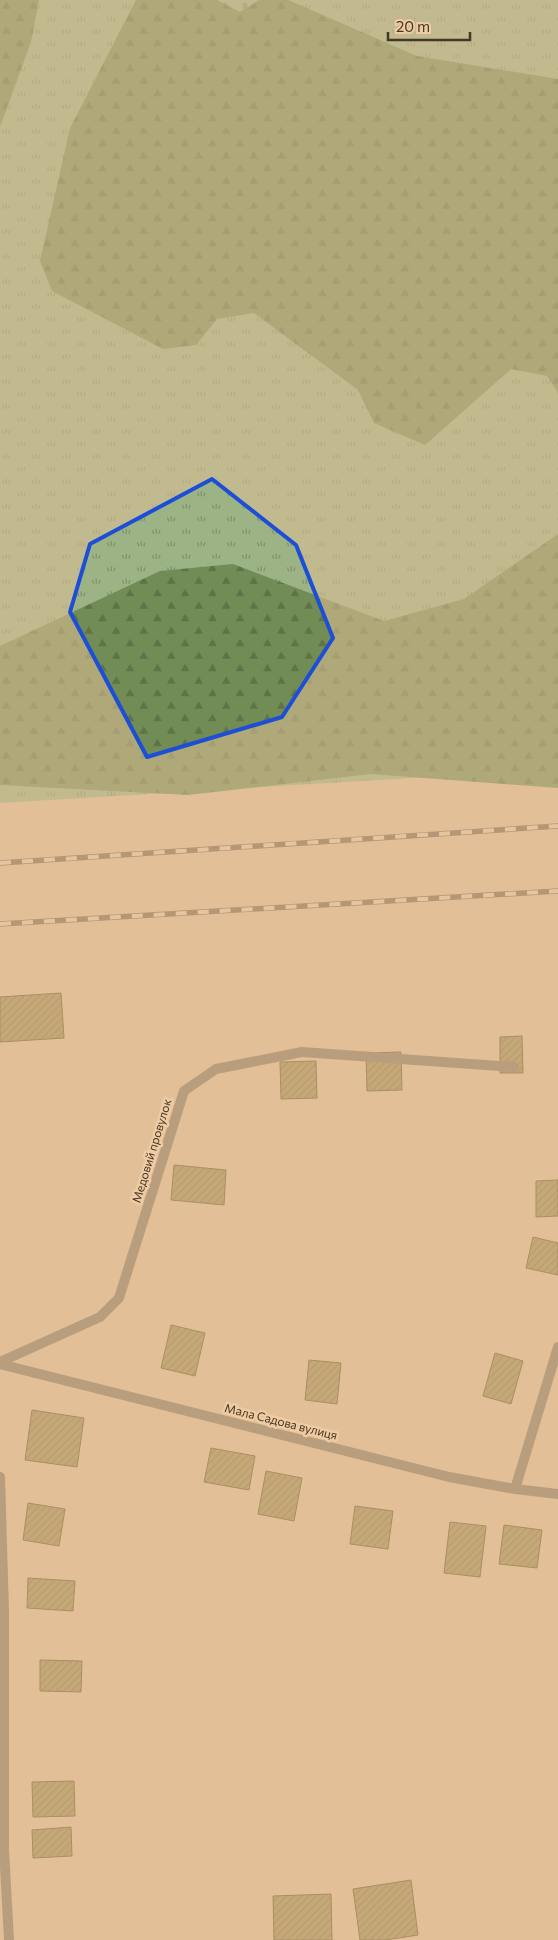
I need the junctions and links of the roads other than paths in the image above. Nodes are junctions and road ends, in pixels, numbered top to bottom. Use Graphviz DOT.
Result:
graph roads {
  1 [pos="514,1067"];
  2 [pos="558,1347"];
  3 [pos="0,1363"];
  4 [pos="0,1477"];
  5 [pos="515,1489"];
  6 [pos="558,1494"];
  7 [pos="9,1940"];
  1 -- 3 [label="street, Медовий провулок"];
  2 -- 5 [label="street"];
  3 -- 5 [label="street, Мала Садова вулиця"];
  4 -- 7 [label="street"];
  5 -- 6 [label="street, Мала Садова вулиця"];
}
